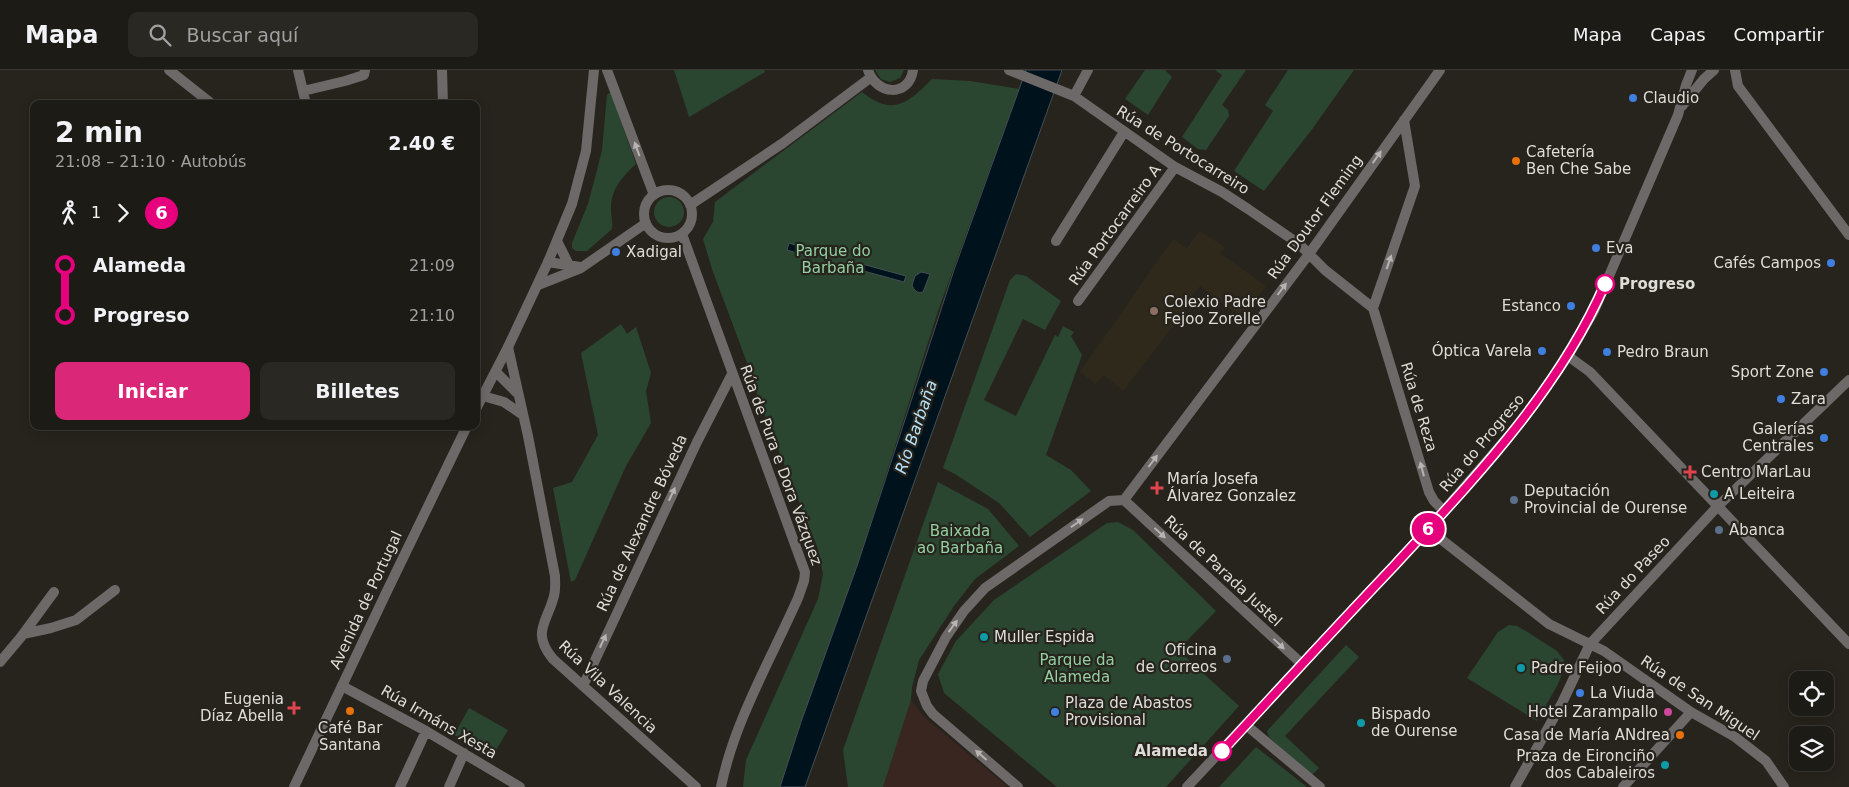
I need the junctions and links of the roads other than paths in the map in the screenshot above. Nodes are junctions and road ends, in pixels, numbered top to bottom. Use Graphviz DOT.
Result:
graph roads {
  1 [pos="169,70"];
  2 [pos="298,70"];
  3 [pos="365,70"];
  4 [pos="442,70"];
  5 [pos="594,70"];
  6 [pos="599,70"];
  7 [pos="913,70"];
  8 [pos="1088,70"];
  9 [pos="1440,70"];
  10 [pos="1692,70"];
  11 [pos="1714,70"];
  12 [pos="1735,70"];
  13 [pos="1012,71"];
  14 [pos="609,73"];
  15 [pos="869,74"];
  16 [pos="303,91"];
  17 [pos="1074,96"];
  18 [pos="207,100"];
  19 [pos="305,100"];
  20 [pos="443,100"];
  21 [pos="1680,109"];
  22 [pos="1404,120"];
  23 [pos="1124,132"];
  24 [pos="1175,167"];
  25 [pos="654,195"];
  26 [pos="690,205"];
  27 [pos="646,223"];
  28 [pos="682,234"];
  29 [pos="1849,235"];
  30 [pos="1056,241"];
  31 [pos="557,242"];
  32 [pos="1309,254"];
  33 [pos="548,262"];
  34 [pos="569,265"];
  35 [pos="581,268"];
  36 [pos="538,285"];
  37 [pos="1078,301"];
  38 [pos="1373,308"];
  39 [pos="508,348"];
  40 [pos="1568,356"];
  41 [pos="496,372"];
  42 [pos="732,374"];
  43 [pos="1849,380"];
  44 [pos="518,394"];
  45 [pos="483,396"];
  46 [pos="480,402"];
  47 [pos="523,415"];
  48 [pos="465,430"];
  49 [pos="1124,500"];
  50 [pos="1717,507"];
  51 [pos="1444,511"];
  52 [pos="1428,529"];
  53 [pos="116,590"];
  54 [pos="54,592"];
  55 [pos="24,634"];
  56 [pos="1590,644"];
  57 [pos="1849,644"];
  58 [pos="0,662"];
  59 [pos="1302,664"];
  60 [pos="342,686"];
  61 [pos="583,686"];
  62 [pos="1691,712"];
  63 [pos="1246,725"];
  64 [pos="426,731"];
  65 [pos="464,753"];
  66 [pos="503,783"];
  67 [pos="294,787"];
  68 [pos="400,787"];
  69 [pos="449,787"];
  70 [pos="520,787"];
  71 [pos="696,787"];
  72 [pos="721,787"];
  73 [pos="1018,787"];
  74 [pos="1187,787"];
  75 [pos="1320,787"];
  76 [pos="1516,787"];
  77 [pos="1623,787"];
  78 [pos="1784,787"];
  1 -- 18 [label="street"];
  2 -- 16 [label="street"];
  3 -- 16 [label="street"];
  4 -- 20 [label="street"];
  5 -- 31 [label="street"];
  6 -- 14 [label="street"];
  7 -- 15 [label="street"];
  8 -- 17 [label="street"];
  9 -- 22 [label="street, Rúa Doutor Fleming"];
  10 -- 21 [label="street, Rúa do Progreso"];
  11 -- 21 [label="street, Rúa do Progreso"];
  12 -- 29 [label="street"];
  13 -- 17 [label="street, Rúa de Portocarreiro"];
  25 -- 14 [label="street, one-way"];
  15 -- 26 [label="street"];
  16 -- 19 [label="street"];
  17 -- 23 [label="street, Rúa de Portocarreiro"];
  21 -- 40 [label="street, Rúa do Progreso"];
  32 -- 22 [label="street, Rúa Doutor Fleming, one-way"];
  38 -- 22 [label="street, one-way"];
  23 -- 24 [label="street, Rúa de Portocarreiro"];
  23 -- 30 [label="street"];
  24 -- 32 [label="street, Rúa de Portocarreiro"];
  24 -- 37 [label="street, Rúa Portocarreiro A"];
  25 -- 26 [label="street"];
  25 -- 27 [label="street"];
  26 -- 28 [label="street"];
  27 -- 28 [label="street"];
  27 -- 35 [label="street"];
  28 -- 42 [label="street, Rúa de Pura e Dora Vázquez"];
  31 -- 33 [label="street"];
  31 -- 34 [label="street"];
  32 -- 38 [label="street"];
  49 -- 32 [label="street, Rúa Doutor Fleming, one-way"];
  33 -- 34 [label="street"];
  33 -- 36 [label="street"];
  34 -- 35 [label="street"];
  35 -- 36 [label="street"];
  36 -- 39 [label="street"];
  51 -- 38 [label="street, Rúa de Reza, one-way"];
  39 -- 41 [label="street"];
  39 -- 44 [label="street, Rúa Vila Valencia"];
  40 -- 50 [label="street"];
  40 -- 51 [label="street, Rúa do Progreso"];
  41 -- 44 [label="street"];
  41 -- 45 [label="street"];
  61 -- 42 [label="street, Rúa de Alexandre Bóveda, one-way"];
  42 -- 72 [label="street, Rúa de Pura e Dora Vázquez"];
  43 -- 50 [label="street, Rúa do Paseo"];
  44 -- 47 [label="street, Rúa Vila Valencia"];
  45 -- 46 [label="street"];
  45 -- 47 [label="street"];
  47 -- 61 [label="street, Rúa Vila Valencia"];
  48 -- 60 [label="street, Avenida de Portugal"];
  49 -- 59 [label="street, Rúa de Parada Justel, one-way"];
  73 -- 49 [label="street, one-way"];
  50 -- 56 [label="street, Rúa do Paseo"];
  50 -- 57 [label="street"];
  51 -- 52 [label="street, Rúa do Progreso"];
  52 -- 56 [label="street, Rúa de San Miguel"];
  52 -- 59 [label="street, Rúa do Progreso"];
  53 -- 55 [label="street"];
  54 -- 55 [label="street"];
  55 -- 58 [label="street"];
  56 -- 62 [label="street, Rúa de San Miguel"];
  56 -- 76 [label="street, Rúa do Paseo"];
  59 -- 63 [label="street, Rúa do Progreso"];
  60 -- 64 [label="street, Rúa Irmáns Xesta"];
  60 -- 67 [label="street, Avenida de Portugal"];
  61 -- 71 [label="street, Rúa Vila Valencia"];
  62 -- 77 [label="street"];
  62 -- 78 [label="street, Rúa de San Miguel"];
  63 -- 74 [label="street, Rúa do Progreso"];
  63 -- 75 [label="street"];
  64 -- 65 [label="street, Rúa Irmáns Xesta"];
  64 -- 68 [label="street"];
  65 -- 66 [label="street, Rúa Irmáns Xesta"];
  65 -- 69 [label="street"];
  66 -- 70 [label="street, Rúa Irmáns Xesta"];
}
